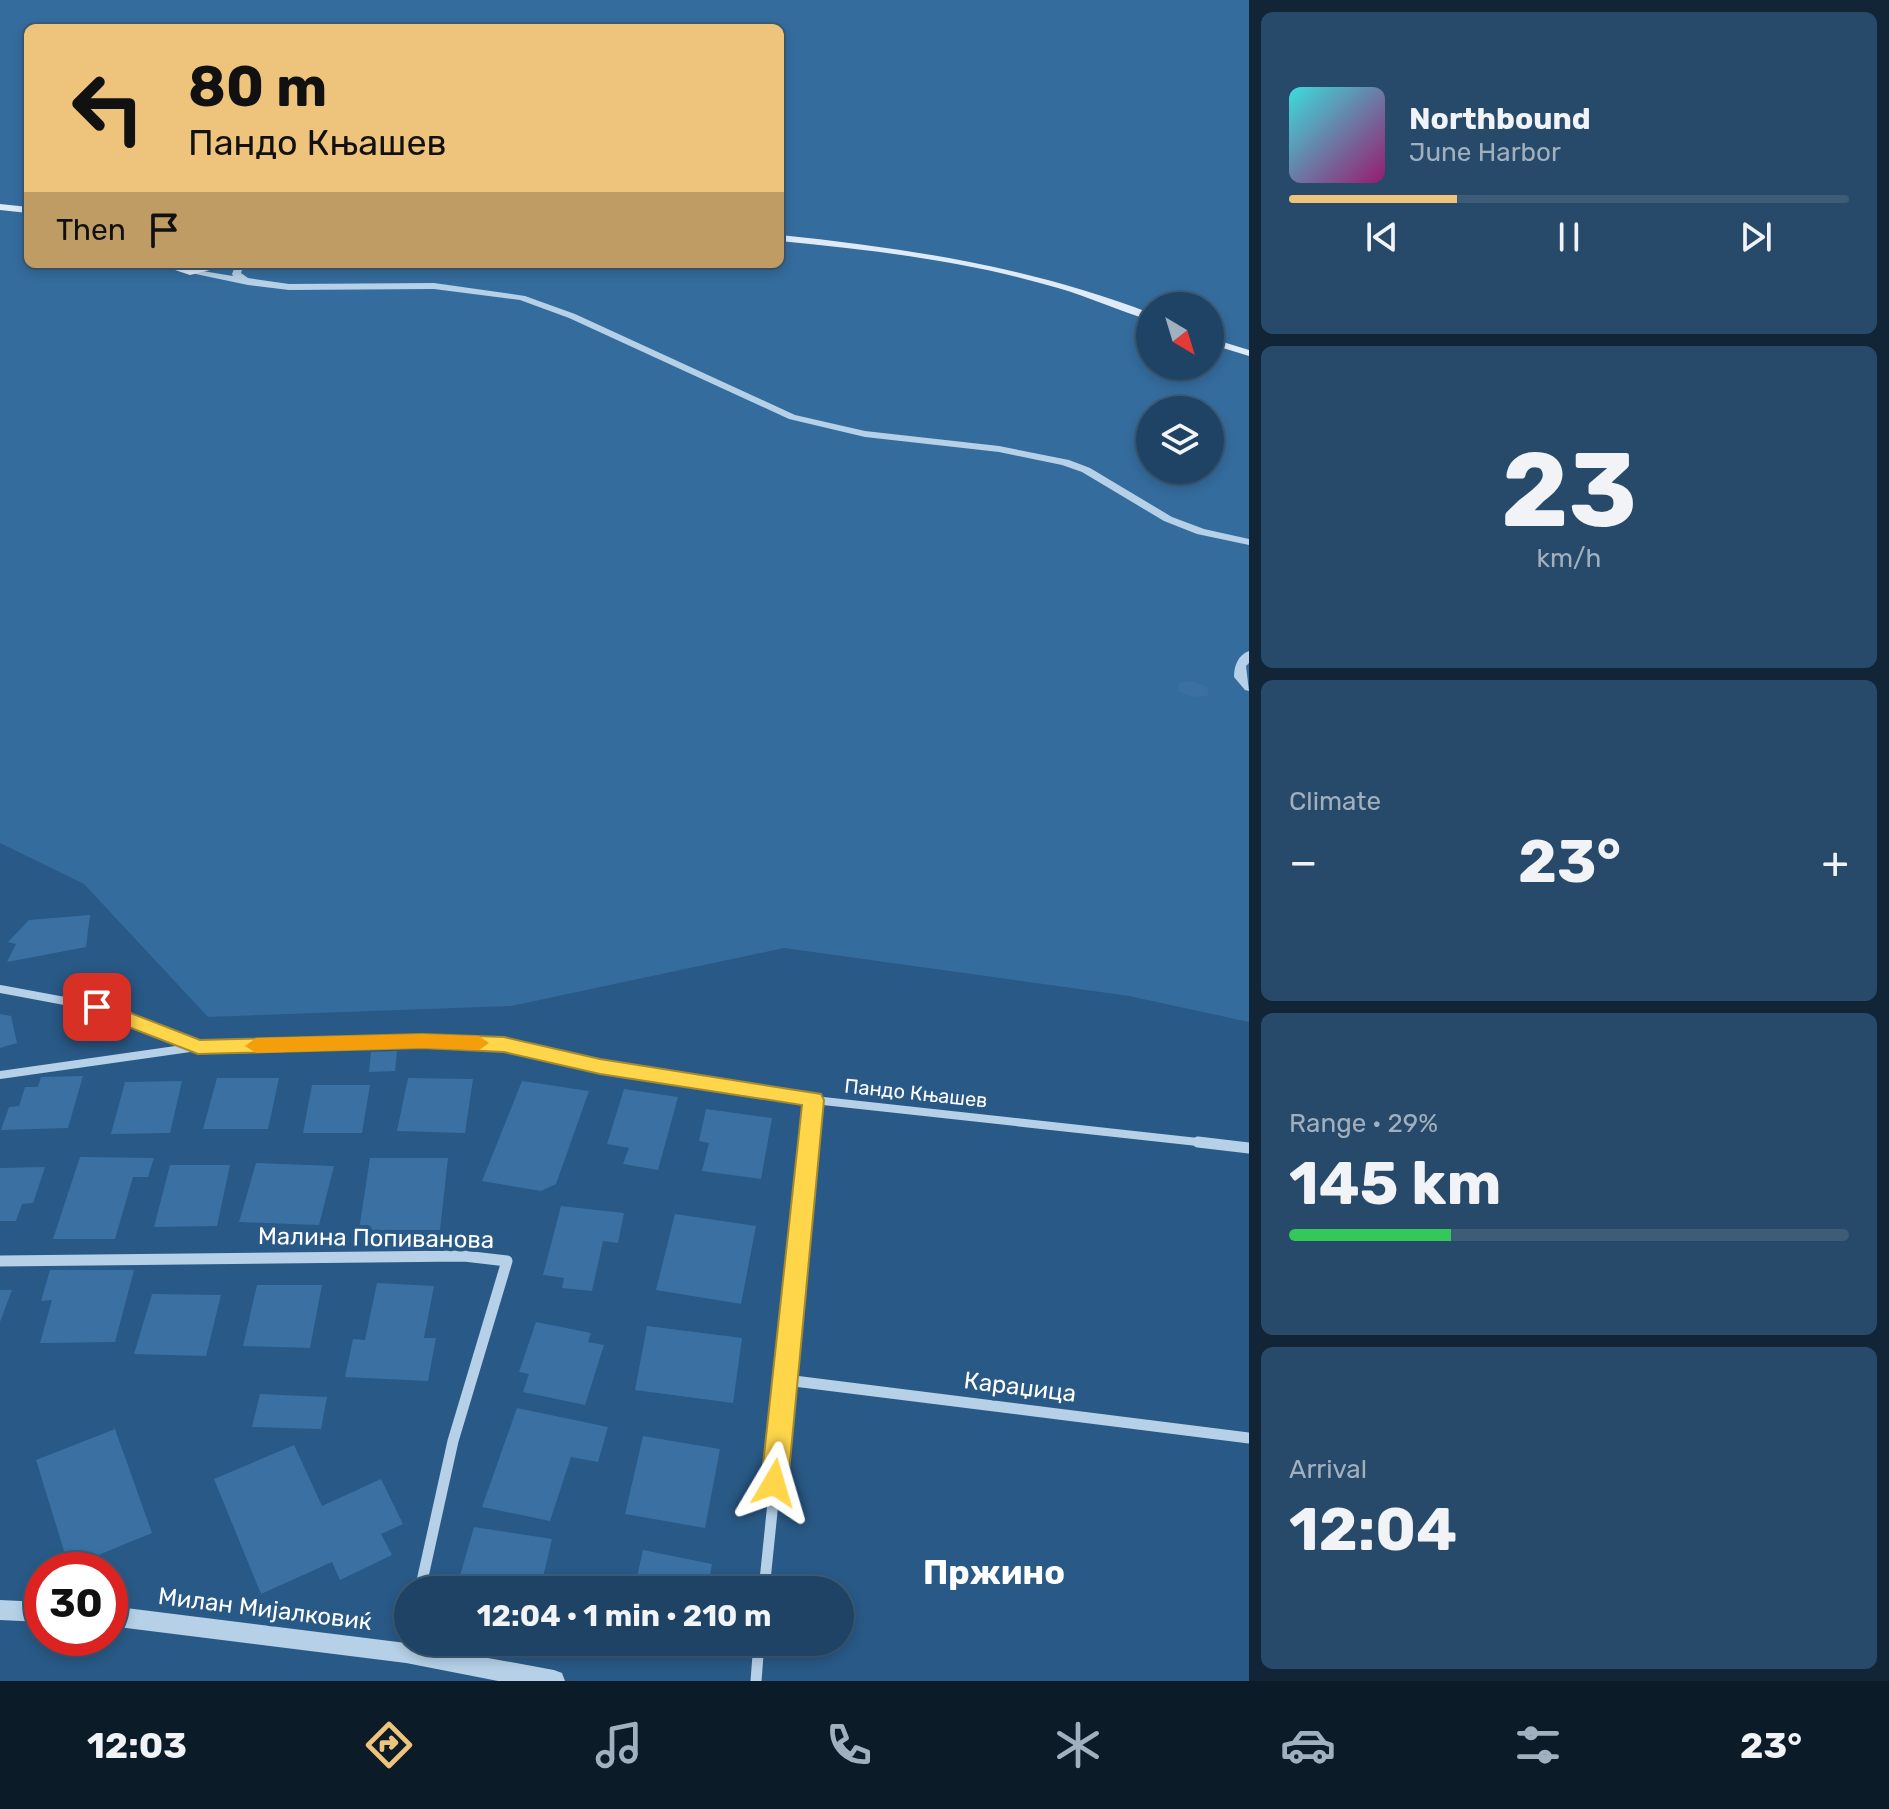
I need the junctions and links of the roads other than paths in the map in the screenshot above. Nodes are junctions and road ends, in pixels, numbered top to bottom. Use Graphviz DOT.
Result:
graph roads {
  1 [pos="0,207"];
  2 [pos="24,210"];
  3 [pos="784,239"];
  4 [pos="176,268"];
  5 [pos="194,268"];
  6 [pos="210,268"];
  7 [pos="238,268"];
  8 [pos="190,272"];
  9 [pos="248,282"];
  10 [pos="1136,311"];
  11 [pos="601,331"];
  12 [pos="1224,345"];
  13 [pos="1249,353"];
  14 [pos="1249,542"];
  15 [pos="1249,655"];
  16 [pos="1249,687"];
  17 [pos="0,989"];
  18 [pos="198,1047"];
  19 [pos="0,1075"];
  20 [pos="814,1100"];
  21 [pos="1249,1148"];
  22 [pos="0,1261"];
  23 [pos="786,1380"];
  24 [pos="1249,1438"];
  25 [pos="423,1576"];
  26 [pos="765,1576"];
  27 [pos="0,1610"];
  28 [pos="24,1611"];
  29 [pos="128,1618"];
  30 [pos="394,1647"];
  31 [pos="443,1656"];
  32 [pos="758,1656"];
  33 [pos="554,1681"];
  34 [pos="756,1681"];
  1 -- 2 [label="main road"];
  3 -- 10 [label="main road"];
  4 -- 8 [label="main road"];
  5 -- 8 [label="main road"];
  6 -- 8 [label="main road"];
  7 -- 9 [label="street"];
  8 -- 9 [label="street"];
  8 -- 11 [label="street"];
  9 -- 11 [label="street"];
  11 -- 14 [label="street"];
  12 -- 13 [label="main road"];
  15 -- 16 [label="street"];
  17 -- 18 [label="street, Пандо Књашев"];
  18 -- 19 [label="street, Пандо Књашев"];
  18 -- 20 [label="street, Пандо Књашев"];
  20 -- 21 [label="street, Пандо Књашев"];
  20 -- 23 [label="street"];
  22 -- 25 [label="street, Малина Попиванова"];
  23 -- 24 [label="street, Караџица"];
  23 -- 26 [label="street"];
  27 -- 28 [label="street"];
  29 -- 30 [label="street, Милан Мијалковиќ"];
  31 -- 33 [label="street, Милан Мијалковиќ"];
  32 -- 34 [label="street"];
}
